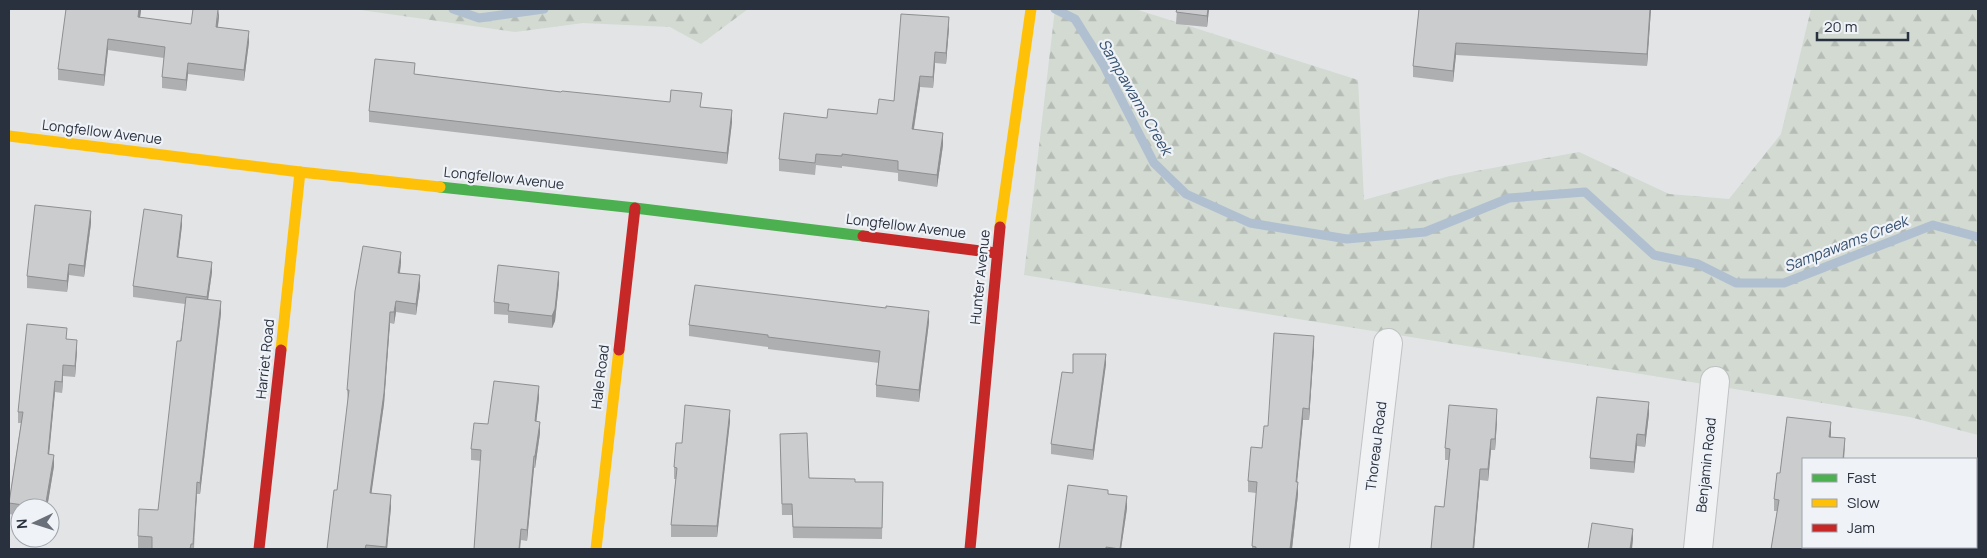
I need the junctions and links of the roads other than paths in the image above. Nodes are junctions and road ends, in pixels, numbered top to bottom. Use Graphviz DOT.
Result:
graph roads {
  1 [pos="1031,9"];
  2 [pos="9,136"];
  3 [pos="300,172"];
  4 [pos="635,208"];
  5 [pos="996,253"];
  6 [pos="1388,344"];
  7 [pos="1715,381"];
  8 [pos="259,549"];
  9 [pos="596,549"];
  10 [pos="970,549"];
  11 [pos="1364,549"];
  12 [pos="1698,549"];
  1 -- 5 [label="street, Hunter Avenue"];
  2 -- 3 [label="street, Longfellow Avenue"];
  3 -- 4 [label="street, Longfellow Avenue"];
  3 -- 8 [label="street, Harriet Road"];
  4 -- 5 [label="street, Longfellow Avenue"];
  4 -- 9 [label="street, Hale Road"];
  5 -- 10 [label="street, Hunter Avenue"];
  6 -- 11 [label="street, Thoreau Road"];
  7 -- 12 [label="street, Benjamin Road"];
}
